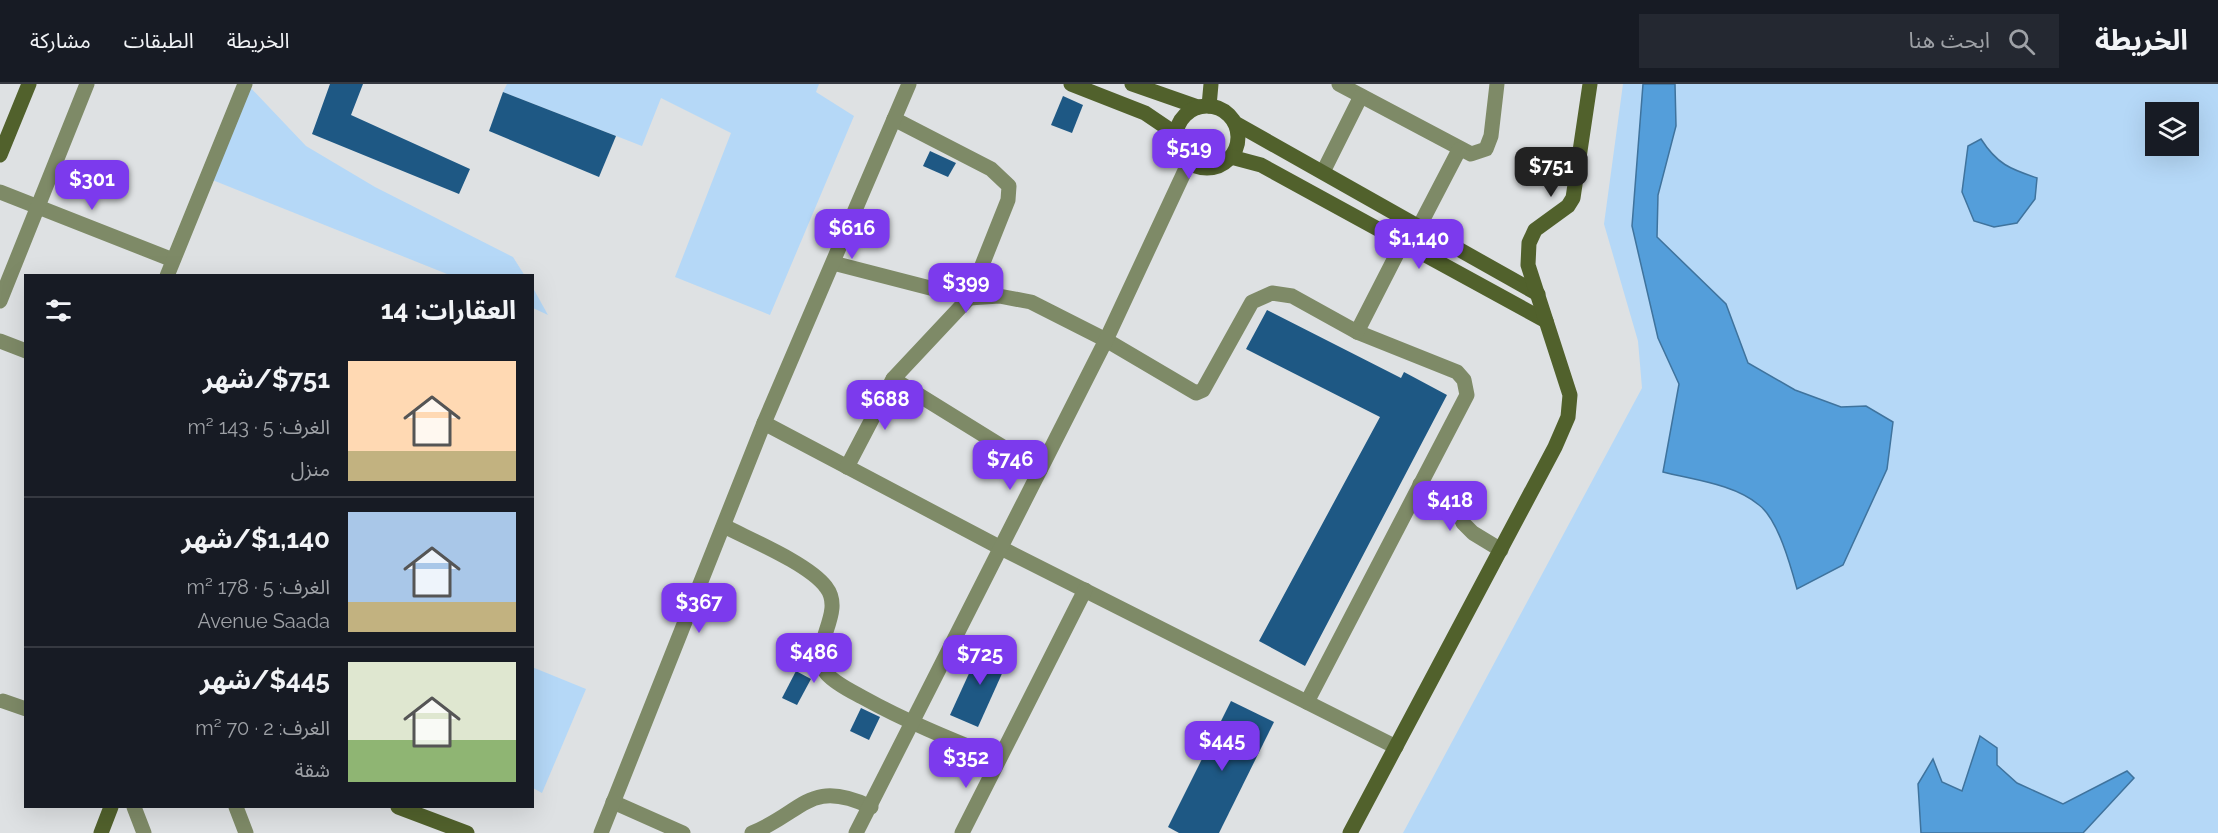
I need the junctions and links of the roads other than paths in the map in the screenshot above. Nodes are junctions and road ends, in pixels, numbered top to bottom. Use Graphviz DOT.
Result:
graph roads {
  1 [pos="29,84"];
  2 [pos="87,84"];
  3 [pos="245,84"];
  4 [pos="909,84"];
  5 [pos="1071,84"];
  6 [pos="1132,84"];
  7 [pos="1211,84"];
  8 [pos="1339,84"];
  9 [pos="1497,84"];
  10 [pos="1590,84"];
  11 [pos="1361,96"];
  12 [pos="1204,107"];
  13 [pos="894,119"];
  14 [pos="1235,123"];
  15 [pos="1176,135"];
  16 [pos="1459,150"];
  17 [pos="0,155"];
  18 [pos="1231,157"];
  19 [pos="1189,162"];
  20 [pos="1323,172"];
  21 [pos="0,192"];
  22 [pos="37,208"];
  23 [pos="1420,225"];
  24 [pos="1403,242"];
  25 [pos="173,260"];
  26 [pos="833,263"];
  27 [pos="167,274"];
  28 [pos="1538,294"];
  29 [pos="969,298"];
  30 [pos="0,301"];
  31 [pos="1546,321"];
  32 [pos="1357,332"];
  33 [pos="0,340"];
  34 [pos="1106,340"];
  35 [pos="24,350"];
  36 [pos="893,379"];
  37 [pos="764,423"];
  38 [pos="848,467"];
  39 [pos="1040,470"];
  40 [pos="1420,484"];
  41 [pos="724,526"];
  42 [pos="999,547"];
  43 [pos="1501,550"];
  44 [pos="1085,590"];
  45 [pos="3,701"];
  46 [pos="1307,702"];
  47 [pos="24,708"];
  48 [pos="912,725"];
  49 [pos="1396,747"];
  50 [pos="999,759"];
  51 [pos="614,802"];
  52 [pos="871,807"];
  53 [pos="111,808"];
  54 [pos="134,808"];
  55 [pos="236,808"];
  56 [pos="401,808"];
  57 [pos="462,832"];
  58 [pos="101,833"];
  59 [pos="144,833"];
  60 [pos="246,833"];
  61 [pos="601,833"];
  62 [pos="683,833"];
  63 [pos="752,833"];
  64 [pos="856,833"];
  65 [pos="962,833"];
  66 [pos="1350,833"];
  1 -- 17 [label="street"];
  2 -- 22 [label="street"];
  3 -- 25 [label="street"];
  4 -- 13 [label="street"];
  5 -- 15 [label="street"];
  6 -- 12 [label="street"];
  7 -- 12 [label="street"];
  8 -- 11 [label="street"];
  9 -- 16 [label="street"];
  10 -- 28 [label="street"];
  11 -- 16 [label="street"];
  11 -- 20 [label="street"];
  12 -- 14 [label="street"];
  12 -- 15 [label="street"];
  13 -- 26 [label="street"];
  13 -- 29 [label="street"];
  14 -- 18 [label="street"];
  14 -- 20 [label="street"];
  15 -- 19 [label="street"];
  16 -- 23 [label="street"];
  18 -- 19 [label="street"];
  18 -- 24 [label="street"];
  19 -- 34 [label="street"];
  20 -- 23 [label="street"];
  21 -- 22 [label="street"];
  22 -- 25 [label="street"];
  22 -- 30 [label="street"];
  23 -- 28 [label="street"];
  24 -- 31 [label="street"];
  24 -- 32 [label="street"];
  25 -- 27 [label="street"];
  26 -- 29 [label="street"];
  26 -- 37 [label="street"];
  28 -- 31 [label="street"];
  29 -- 34 [label="street"];
  29 -- 36 [label="street"];
  31 -- 43 [label="street"];
  32 -- 34 [label="street"];
  32 -- 40 [label="street"];
  33 -- 35 [label="street"];
  34 -- 39 [label="street"];
  36 -- 38 [label="street"];
  36 -- 39 [label="street"];
  37 -- 38 [label="street"];
  37 -- 41 [label="street"];
  38 -- 42 [label="street"];
  39 -- 42 [label="street"];
  40 -- 43 [label="street"];
  40 -- 46 [label="street"];
  41 -- 48 [label="street"];
  41 -- 51 [label="street"];
  42 -- 44 [label="street"];
  42 -- 48 [label="street"];
  43 -- 49 [label="street"];
  44 -- 46 [label="street"];
  44 -- 50 [label="street"];
  45 -- 47 [label="street"];
  46 -- 49 [label="street"];
  48 -- 50 [label="street"];
  48 -- 52 [label="street"];
  49 -- 66 [label="street"];
  50 -- 65 [label="street"];
  51 -- 61 [label="street"];
  51 -- 62 [label="street"];
  52 -- 63 [label="street"];
  52 -- 64 [label="street"];
  53 -- 58 [label="street"];
  54 -- 59 [label="street"];
  55 -- 60 [label="street"];
  56 -- 57 [label="street"];
}
